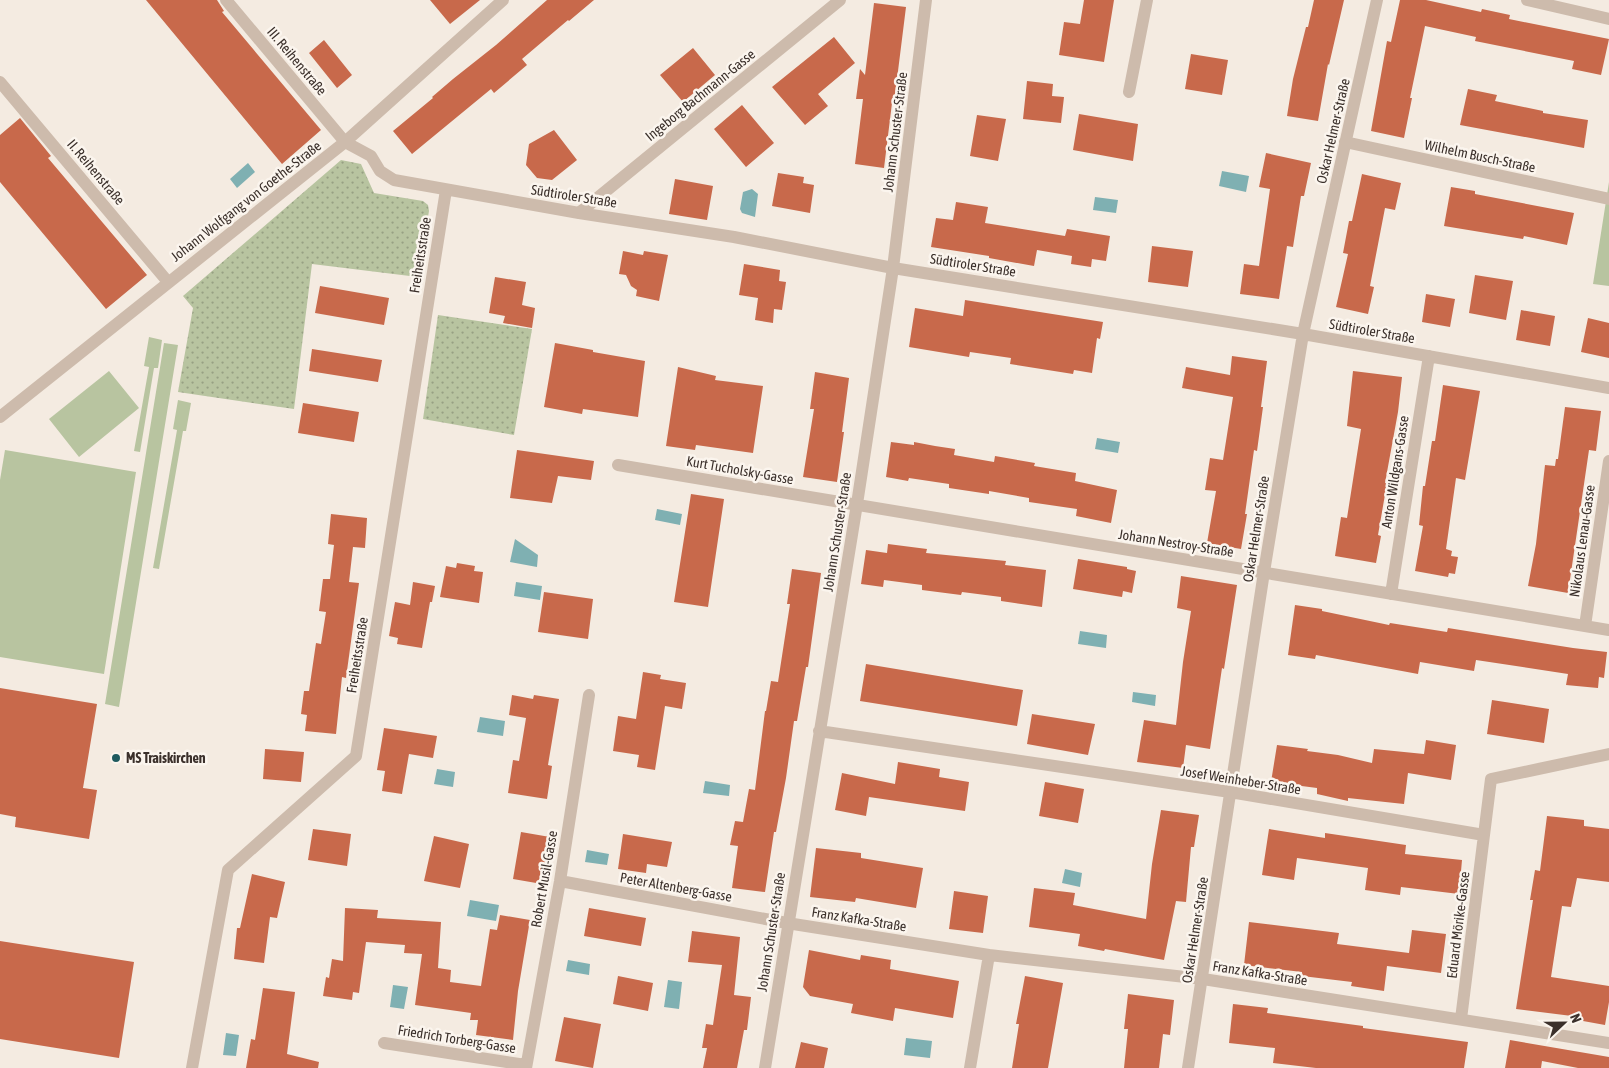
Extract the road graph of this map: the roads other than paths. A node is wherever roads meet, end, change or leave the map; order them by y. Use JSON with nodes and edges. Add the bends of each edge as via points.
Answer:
{"nodes":[{"id":1,"x":226,"y":0,"type":"edge"},
{"id":2,"x":503,"y":0,"type":"edge"},
{"id":3,"x":840,"y":0,"type":"edge"},
{"id":4,"x":926,"y":0,"type":"edge"},
{"id":5,"x":1147,"y":0,"type":"edge"},
{"id":6,"x":1377,"y":0,"type":"edge"},
{"id":7,"x":1527,"y":0,"type":"edge"},
{"id":8,"x":1609,"y":19,"type":"edge"},
{"id":9,"x":0,"y":82,"type":"edge"},
{"id":10,"x":1130,"y":92,"type":"dead end"},
{"id":11,"x":346,"y":142,"type":"junction"},
{"id":12,"x":1345,"y":142,"type":"junction"},
{"id":13,"x":446,"y":190,"type":"junction"},
{"id":14,"x":1609,"y":199,"type":"edge"},
{"id":15,"x":579,"y":213,"type":"junction"},
{"id":16,"x":893,"y":268,"type":"junction"},
{"id":17,"x":168,"y":282,"type":"junction"},
{"id":18,"x":1303,"y":334,"type":"junction"},
{"id":19,"x":1429,"y":356,"type":"junction"},
{"id":20,"x":1609,"y":388,"type":"edge"},
{"id":21,"x":0,"y":417,"type":"edge"},
{"id":22,"x":1609,"y":461,"type":"edge"},
{"id":23,"x":618,"y":465,"type":"dead end"},
{"id":24,"x":857,"y":504,"type":"junction"},
{"id":25,"x":1264,"y":572,"type":"junction"},
{"id":26,"x":1391,"y":594,"type":"junction"},
{"id":27,"x":1585,"y":626,"type":"junction"},
{"id":28,"x":1609,"y":630,"type":"edge"},
{"id":29,"x":588,"y":695,"type":"dead end"},
{"id":30,"x":819,"y":731,"type":"junction"},
{"id":31,"x":1609,"y":754,"type":"edge"},
{"id":32,"x":1230,"y":792,"type":"junction"},
{"id":33,"x":1484,"y":835,"type":"junction"},
{"id":34,"x":560,"y":881,"type":"junction"},
{"id":35,"x":787,"y":923,"type":"junction"},
{"id":36,"x":989,"y":955,"type":"junction"},
{"id":37,"x":1203,"y":979,"type":"junction"},
{"id":38,"x":1461,"y":1019,"type":"junction"},
{"id":39,"x":384,"y":1043,"type":"dead end"},
{"id":40,"x":1609,"y":1043,"type":"edge"},
{"id":41,"x":526,"y":1066,"type":"edge"},
{"id":42,"x":192,"y":1068,"type":"edge"},
{"id":43,"x":765,"y":1068,"type":"edge"},
{"id":44,"x":970,"y":1068,"type":"edge"},
{"id":45,"x":1188,"y":1068,"type":"edge"}],
"edges":[{"from":1,"to":11,"type":"street","name":"III. Reihenstraße"},
{"from":2,"to":11,"type":"street","name":"Johann Wolfgang von Goethe-Straße"},
{"from":3,"to":15,"type":"street","name":"Ingeborg Bachmann-Gasse"},
{"from":4,"to":16,"type":"street","name":"Johann Schuster-Straße"},
{"from":5,"to":10,"type":"street"},
{"from":6,"to":12,"type":"street","name":"Oskar Helmer-Straße"},
{"from":7,"to":8,"type":"street"},
{"from":9,"to":17,"type":"street","name":"II. Reihenstraße"},
{"from":11,"to":13,"type":"street","name":"Südtiroler Straße","via":[[371,156],[380,171],[394,180]]},
{"from":11,"to":17,"type":"street","name":"Johann Wolfgang von Goethe-Straße"},
{"from":12,"to":14,"type":"street","name":"Wilhelm Busch-Straße"},
{"from":12,"to":18,"type":"street","name":"Oskar Helmer-Straße"},
{"from":13,"to":15,"type":"street","name":"Südtiroler Straße"},
{"from":13,"to":42,"type":"street","name":"Freiheitsstraße","via":[[356,756],[228,870]]},
{"from":15,"to":16,"type":"street","name":"Südtiroler Straße","via":[[734,237]]},
{"from":16,"to":18,"type":"street","name":"Südtiroler Straße"},
{"from":16,"to":24,"type":"street","name":"Johann Schuster-Straße"},
{"from":17,"to":21,"type":"street","name":"Johann Wolfgang von Goethe-Straße"},
{"from":18,"to":19,"type":"street","name":"Südtiroler Straße"},
{"from":18,"to":25,"type":"street","name":"Oskar Helmer-Straße"},
{"from":19,"to":20,"type":"street","name":"Südtiroler Straße"},
{"from":19,"to":26,"type":"street","name":"Anton Wildgans-Gasse"},
{"from":22,"to":27,"type":"street","name":"Nikolaus Lenau-Gasse"},
{"from":23,"to":24,"type":"street","name":"Kurt Tucholsky-Gasse"},
{"from":24,"to":25,"type":"street","name":"Johann Nestroy-Straße"},
{"from":24,"to":30,"type":"street","name":"Johann Schuster-Straße"},
{"from":25,"to":26,"type":"street","name":"Johann Nestroy-Straße"},
{"from":25,"to":32,"type":"street","name":"Oskar Helmer-Straße"},
{"from":26,"to":27,"type":"street","name":"Johann Nestroy-Straße"},
{"from":27,"to":28,"type":"street","name":"Johann Nestroy-Straße"},
{"from":29,"to":34,"type":"street","name":"Robert Musil-Gasse"},
{"from":30,"to":32,"type":"street","name":"Josef Weinheber-Straße"},
{"from":30,"to":35,"type":"street","name":"Johann Schuster-Straße"},
{"from":31,"to":33,"type":"street","via":[[1492,779]]},
{"from":32,"to":33,"type":"street","name":"Josef Weinheber-Straße"},
{"from":32,"to":37,"type":"street","name":"Oskar Helmer-Straße"},
{"from":33,"to":38,"type":"street","name":"Eduard Mörike-Gasse"},
{"from":34,"to":35,"type":"street","name":"Peter Altenberg-Gasse"},
{"from":34,"to":41,"type":"street","name":"Robert Musil-Gasse"},
{"from":35,"to":36,"type":"street","name":"Franz Kafka-Straße"},
{"from":35,"to":43,"type":"street","name":"Johann Schuster-Straße"},
{"from":36,"to":37,"type":"street","name":"Franz Kafka-Straße"},
{"from":36,"to":44,"type":"street"},
{"from":37,"to":38,"type":"street","name":"Franz Kafka-Straße"},
{"from":37,"to":45,"type":"street","name":"Oskar Helmer-Straße"},
{"from":38,"to":40,"type":"street","name":"Franz Kafka-Straße"},
{"from":39,"to":41,"type":"street","name":"Friedrich Torberg-Gasse"}]}
